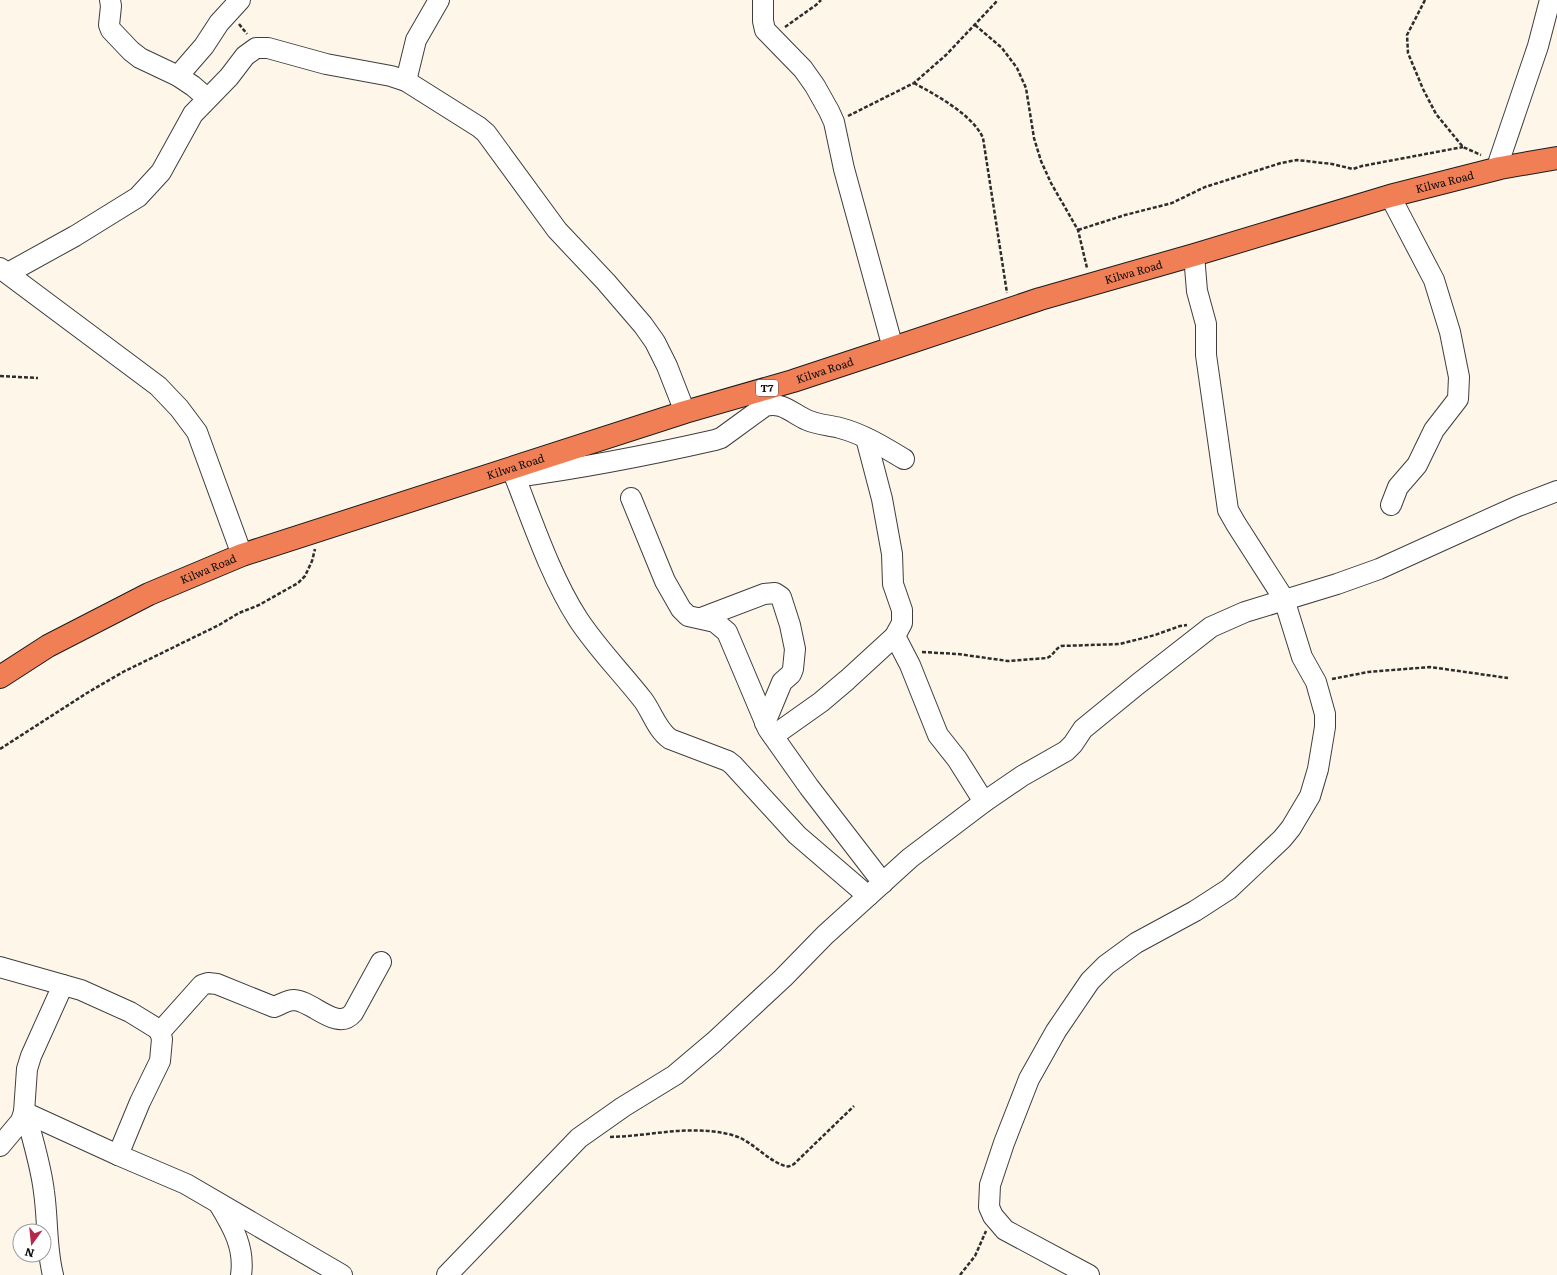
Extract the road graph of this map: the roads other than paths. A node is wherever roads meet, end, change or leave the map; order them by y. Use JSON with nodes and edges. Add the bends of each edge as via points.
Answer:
{"nodes":[{"id":1,"x":110,"y":0,"type":"edge"},
{"id":2,"x":439,"y":0,"type":"edge"},
{"id":3,"x":763,"y":0,"type":"edge"},
{"id":4,"x":1550,"y":0,"type":"edge"},
{"id":5,"x":235,"y":5,"type":"edge"},
{"id":6,"x":178,"y":76,"type":"junction"},
{"id":7,"x":406,"y":81,"type":"junction"},
{"id":8,"x":207,"y":98,"type":"junction"},
{"id":9,"x":1557,"y":158,"type":"edge"},
{"id":10,"x":1499,"y":164,"type":"junction"},
{"id":11,"x":1390,"y":196,"type":"junction"},
{"id":12,"x":1194,"y":255,"type":"junction"},
{"id":13,"x":4,"y":271,"type":"edge"},
{"id":14,"x":893,"y":348,"type":"junction"},
{"id":15,"x":685,"y":412,"type":"junction"},
{"id":16,"x":866,"y":438,"type":"junction"},
{"id":17,"x":904,"y":459,"type":"dead end"},
{"id":18,"x":514,"y":472,"type":"junction"},
{"id":19,"x":1557,"y":491,"type":"edge"},
{"id":20,"x":631,"y":498,"type":"dead end"},
{"id":21,"x":1391,"y":505,"type":"dead end"},
{"id":22,"x":242,"y":555,"type":"junction"},
{"id":23,"x":1284,"y":599,"type":"junction"},
{"id":24,"x":700,"y":618,"type":"junction"},
{"id":25,"x":899,"y":643,"type":"junction"},
{"id":26,"x":0,"y":677,"type":"edge"},
{"id":27,"x":769,"y":729,"type":"junction"},
{"id":28,"x":984,"y":802,"type":"junction"},
{"id":29,"x":883,"y":883,"type":"junction"},
{"id":30,"x":868,"y":896,"type":"junction"},
{"id":31,"x":381,"y":962,"type":"dead end"},
{"id":32,"x":0,"y":967,"type":"edge"},
{"id":33,"x":63,"y":985,"type":"junction"},
{"id":34,"x":160,"y":1032,"type":"junction"},
{"id":35,"x":25,"y":1112,"type":"junction"},
{"id":36,"x":0,"y":1146,"type":"edge"},
{"id":37,"x":118,"y":1155,"type":"junction"},
{"id":38,"x":217,"y":1202,"type":"junction"},
{"id":39,"x":53,"y":1275,"type":"edge"},
{"id":40,"x":241,"y":1275,"type":"edge"},
{"id":41,"x":342,"y":1275,"type":"edge"},
{"id":42,"x":448,"y":1275,"type":"edge"},
{"id":43,"x":1089,"y":1275,"type":"edge"}],
"edges":[{"from":1,"to":6,"type":"street","via":[[111,30],[140,58]]},
{"from":2,"to":7,"type":"street","via":[[416,40]]},
{"from":3,"to":14,"type":"street","via":[[765,30],[803,69],[834,122],[844,169]]},
{"from":4,"to":10,"type":"street","via":[[1538,46]]},
{"from":5,"to":6,"type":"street"},
{"from":6,"to":8,"type":"street"},
{"from":7,"to":8,"type":"street","via":[[326,64],[268,48],[251,52]]},
{"from":7,"to":15,"type":"street","via":[[486,133],[557,230],[643,325],[667,366]]},
{"from":8,"to":13,"type":"street","via":[[193,114],[161,172],[138,196],[75,236]]},
{"from":9,"to":10,"type":"highway","name":"Kilwa Road","number":"T7"},
{"from":10,"to":11,"type":"highway","name":"Kilwa Road","number":"T7"},
{"from":11,"to":12,"type":"highway","name":"Kilwa Road","number":"T7"},
{"from":11,"to":21,"type":"street","via":[[1434,280],[1450,332],[1459,377],[1458,399],[1434,430],[1417,465],[1398,487]]},
{"from":12,"to":14,"type":"highway","name":"Kilwa Road","number":"T7","via":[[1090,284]]},
{"from":12,"to":23,"type":"street","via":[[1197,291],[1206,324],[1206,355],[1228,510]]},
{"from":13,"to":22,"type":"street","via":[[158,386],[179,408],[197,432]]},
{"from":14,"to":15,"type":"highway","name":"Kilwa Road","number":"T7","via":[[793,381]]},
{"from":15,"to":18,"type":"highway","name":"Kilwa Road","number":"T7"},
{"from":16,"to":17,"type":"street"},
{"from":16,"to":18,"type":"street","via":[[840,428],[819,425],[783,406],[770,405],[715,440],[574,469]]},
{"from":16,"to":25,"type":"street","via":[[882,499],[892,554],[893,584],[902,610]]},
{"from":18,"to":22,"type":"highway","name":"Kilwa Road","number":"T7"},
{"from":18,"to":30,"type":"street","via":[[546,555],[566,598],[578,619],[644,701],[663,734],[734,765],[797,835]]},
{"from":19,"to":23,"type":"street","via":[[1379,569]]},
{"from":20,"to":24,"type":"street","via":[[665,581],[685,614]]},
{"from":22,"to":26,"type":"highway","name":"Kilwa Road","number":"T7","via":[[149,594],[48,646]]},
{"from":23,"to":28,"type":"street","via":[[1211,627],[1083,729],[1066,751],[1022,776]]},
{"from":23,"to":43,"type":"street","via":[[1302,657],[1316,682],[1326,714],[1318,769],[1310,796],[1282,839],[1229,889],[1136,943],[1106,965],[1090,981],[1056,1031],[1029,1079],[990,1185],[989,1207],[1005,1230]]},
{"from":24,"to":27,"type":"street","via":[[715,622],[727,632]]},
{"from":24,"to":27,"type":"street","via":[[764,594],[775,593],[781,597],[795,649],[793,669],[782,682]]},
{"from":25,"to":27,"type":"street","via":[[826,698]]},
{"from":25,"to":28,"type":"street","via":[[938,735],[957,759]]},
{"from":27,"to":29,"type":"street","via":[[809,787]]},
{"from":28,"to":29,"type":"street","via":[[910,858]]},
{"from":29,"to":30,"type":"street"},
{"from":30,"to":42,"type":"street","via":[[714,1042],[675,1074],[579,1138]]},
{"from":31,"to":34,"type":"street","via":[[353,1012],[346,1018],[335,1019],[294,1000],[272,1007],[217,984],[208,983],[202,985]]},
{"from":32,"to":33,"type":"street"},
{"from":33,"to":34,"type":"street","via":[[81,990],[130,1012]]},
{"from":33,"to":35,"type":"street","via":[[27,1069]]},
{"from":34,"to":37,"type":"street","via":[[160,1061]]},
{"from":35,"to":36,"type":"street","via":[[21,1121]]},
{"from":35,"to":37,"type":"street"},
{"from":35,"to":39,"type":"street","via":[[44,1189],[48,1248]]},
{"from":37,"to":38,"type":"street","via":[[186,1184]]},
{"from":38,"to":40,"type":"street","via":[[233,1228],[241,1253]]},
{"from":38,"to":41,"type":"street"}]}
